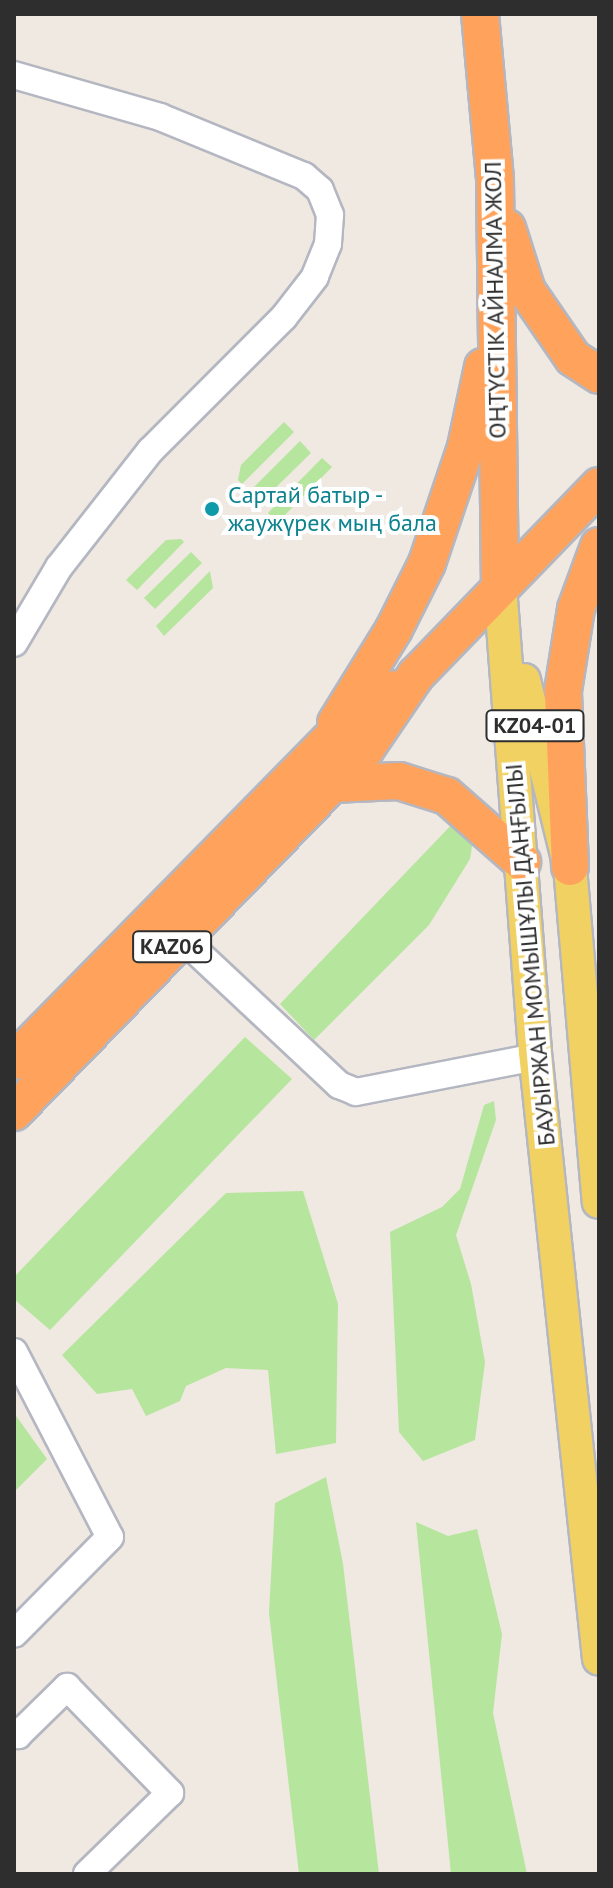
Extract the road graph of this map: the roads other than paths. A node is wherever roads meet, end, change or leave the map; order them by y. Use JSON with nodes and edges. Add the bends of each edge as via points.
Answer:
{"nodes":[{"id":1,"x":480,"y":14,"type":"edge"},
{"id":2,"x":14,"y":75,"type":"edge"},
{"id":3,"x":495,"y":180,"type":"junction"},
{"id":4,"x":497,"y":306,"type":"junction"},
{"id":5,"x":599,"y":375,"type":"edge"},
{"id":6,"x":599,"y":486,"type":"edge"},
{"id":7,"x":599,"y":546,"type":"edge"},
{"id":8,"x":500,"y":586,"type":"junction"},
{"id":9,"x":14,"y":643,"type":"edge"},
{"id":10,"x":322,"y":771,"type":"junction"},
{"id":11,"x":522,"y":862,"type":"junction"},
{"id":12,"x":570,"y":867,"type":"junction"},
{"id":13,"x":182,"y":938,"type":"junction"},
{"id":14,"x":536,"y":1057,"type":"junction"},
{"id":15,"x":14,"y":1061,"type":"edge"},
{"id":16,"x":14,"y":1112,"type":"edge"},
{"id":17,"x":599,"y":1202,"type":"edge"},
{"id":18,"x":14,"y":1352,"type":"edge"},
{"id":19,"x":14,"y":1634,"type":"edge"},
{"id":20,"x":599,"y":1659,"type":"edge"},
{"id":21,"x":14,"y":1731,"type":"edge"},
{"id":22,"x":87,"y":1874,"type":"edge"}],
"edges":[{"from":1,"to":3,"type":"highway","name":"ОҢТҮСТІК АЙНАЛМА ЖОЛ"},
{"from":2,"to":9,"type":"street","via":[[160,117],[304,176],[320,190],[330,215],[328,244],[315,277],[284,317],[150,451],[59,567]]},
{"from":3,"to":4,"type":"highway","name":"ОҢТҮСТІК АЙНАЛМА ЖОЛ"},
{"from":3,"to":5,"type":"highway","via":[[527,291],[573,358]]},
{"from":4,"to":8,"type":"highway","name":"ОҢТҮСТІК АЙНАЛМА ЖОЛ"},
{"from":4,"to":10,"type":"highway","via":[[466,447],[427,563]]},
{"from":6,"to":8,"type":"highway","number":"KАZ06"},
{"from":7,"to":12,"type":"highway","number":"KZ04-01","via":[[576,609],[563,691]]},
{"from":8,"to":10,"type":"highway","number":"KАZ06","via":[[416,675],[342,727]]},
{"from":8,"to":11,"type":"main road","name":"БАУЫРЖАН МОМЫШҰЛЫ ДАҢҒЫЛЫ","number":"KZ04-01"},
{"from":8,"to":12,"type":"main road","name":"БАУЫРЖАН МОМЫШҰЛЫ ДАҢҒЫЛЫ","number":"KZ04-01"},
{"from":10,"to":11,"type":"highway","via":[[436,791],[467,809]]},
{"from":10,"to":13,"type":"highway","number":"KАZ06"},
{"from":10,"to":15,"type":"highway","number":"KАZ06"},
{"from":11,"to":14,"type":"main road","name":"БАУЫРЖАН МОМЫШҰЛЫ ДАҢҒЫЛЫ","number":"KZ04-01"},
{"from":12,"to":17,"type":"main road","name":"БАУЫРЖАН МОМЫШҰЛЫ ДАҢҒЫЛЫ","number":"KZ04-01"},
{"from":13,"to":14,"type":"street","via":[[339,1085],[356,1092]]},
{"from":13,"to":16,"type":"highway","number":"KАZ06"},
{"from":14,"to":20,"type":"main road","name":"БАУЫРЖАН МОМЫШҰЛЫ ДАҢҒЫЛЫ","number":"KZ04-01"},
{"from":18,"to":19,"type":"street","via":[[110,1537]]},
{"from":21,"to":22,"type":"street","via":[[18,1735],[67,1687],[170,1793]]}]}
